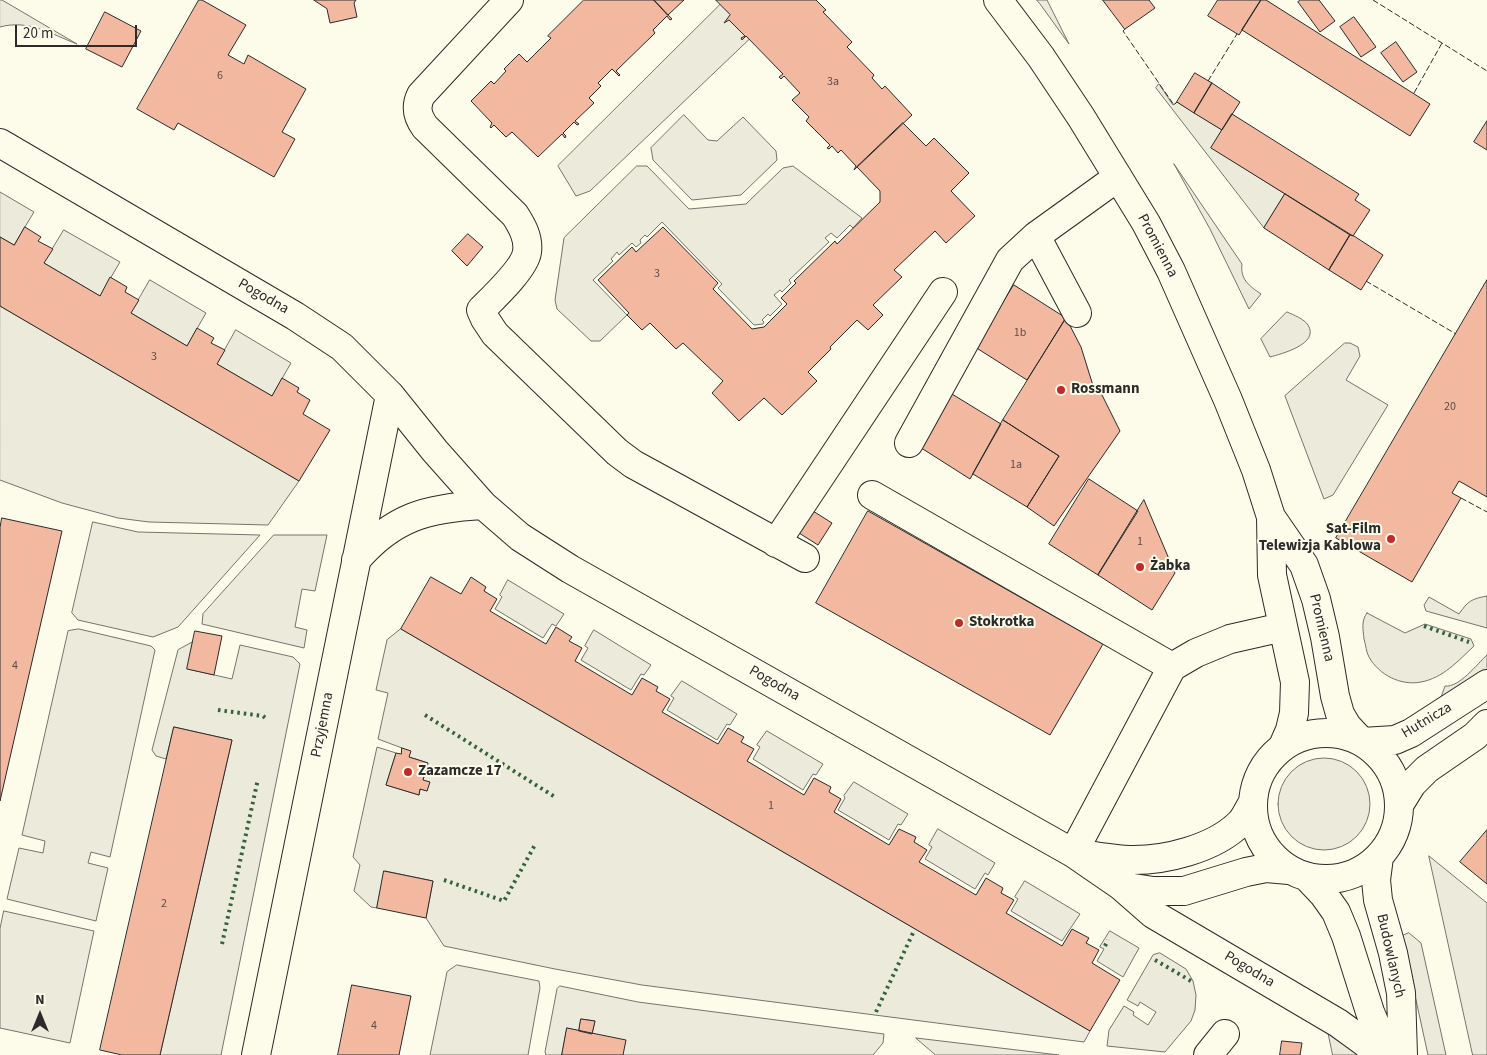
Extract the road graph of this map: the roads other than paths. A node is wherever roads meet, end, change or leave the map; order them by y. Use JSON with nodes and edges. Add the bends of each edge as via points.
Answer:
{"nodes":[{"id":1,"x":509,"y":0,"type":"edge"},
{"id":2,"x":998,"y":0,"type":"edge"},
{"id":3,"x":0,"y":143,"type":"edge"},
{"id":4,"x":1118,"y":177,"type":"junction"},
{"id":5,"x":1036,"y":236,"type":"junction"},
{"id":6,"x":943,"y":292,"type":"dead end"},
{"id":7,"x":1077,"y":313,"type":"dead end"},
{"id":8,"x":390,"y":395,"type":"junction"},
{"id":9,"x":909,"y":443,"type":"dead end"},
{"id":10,"x":872,"y":495,"type":"dead end"},
{"id":11,"x":482,"y":505,"type":"junction"},
{"id":12,"x":1271,"y":517,"type":"junction"},
{"id":13,"x":776,"y":543,"type":"junction"},
{"id":14,"x":805,"y":558,"type":"dead end"},
{"id":15,"x":356,"y":560,"type":"junction"},
{"id":16,"x":1283,"y":627,"type":"junction"},
{"id":17,"x":1172,"y":667,"type":"junction"},
{"id":18,"x":1487,"y":684,"type":"edge"},
{"id":19,"x":1483,"y":736,"type":"edge"},
{"id":20,"x":1362,"y":742,"type":"junction"},
{"id":21,"x":1283,"y":746,"type":"junction"},
{"id":22,"x":1252,"y":804,"type":"junction"},
{"id":23,"x":1399,"y":805,"type":"junction"},
{"id":24,"x":1073,"y":853,"type":"junction"},
{"id":25,"x":1378,"y":857,"type":"junction"},
{"id":26,"x":1298,"y":874,"type":"junction"},
{"id":27,"x":1121,"y":886,"type":"junction"},
{"id":28,"x":1225,"y":1034,"type":"dead end"},
{"id":29,"x":256,"y":1055,"type":"edge"},
{"id":30,"x":1208,"y":1055,"type":"edge"},
{"id":31,"x":1375,"y":1055,"type":"edge"},
{"id":32,"x":1388,"y":1055,"type":"edge"},
{"id":33,"x":1403,"y":1055,"type":"edge"}],
"edges":[{"from":1,"to":13,"type":"street","via":[[421,95],[416,110],[425,127],[515,215],[524,230],[527,254],[509,280],[481,310],[485,319],[495,334],[633,464]]},
{"from":2,"to":4,"type":"street","name":"Promienna","via":[[1061,86]]},
{"from":3,"to":8,"type":"street","name":"Pogodna","via":[[295,316],[342,347]]},
{"from":4,"to":5,"type":"street"},
{"from":4,"to":12,"type":"street","name":"Promienna","via":[[1182,294],[1256,470]]},
{"from":5,"to":7,"type":"street"},
{"from":5,"to":9,"type":"street","via":[[1010,260]]},
{"from":6,"to":13,"type":"street"},
{"from":8,"to":11,"type":"street","name":"Pogodna"},
{"from":8,"to":15,"type":"street","name":"Przyjemna"},
{"from":10,"to":17,"type":"street"},
{"from":11,"to":15,"type":"street","via":[[427,512],[407,520],[384,532]]},
{"from":11,"to":24,"type":"street","name":"Pogodna","via":[[520,537],[570,569]]},
{"from":12,"to":16,"type":"street","name":"Promienna","via":[[1272,575]]},
{"from":12,"to":20,"type":"street","name":"Promienna","via":[[1304,565],[1325,637],[1340,714]]},
{"from":13,"to":14,"type":"street"},
{"from":15,"to":29,"type":"street","name":"Przyjemna"},
{"from":16,"to":17,"type":"street","via":[[1230,639]]},
{"from":16,"to":21,"type":"street","name":"Promienna","via":[[1294,682],[1294,713]]},
{"from":17,"to":24,"type":"street"},
{"from":18,"to":20,"type":"street","name":"Hutnicza","via":[[1395,740]]},
{"from":19,"to":23,"type":"street","via":[[1422,774]]},
{"from":20,"to":21,"type":"street","via":[[1343,735],[1322,733],[1302,737]]},
{"from":20,"to":23,"type":"street","via":[[1389,769]]},
{"from":21,"to":22,"type":"street","via":[[1267,762],[1256,782]]},
{"from":22,"to":24,"type":"street","name":"Pogodna","via":[[1241,822],[1225,835],[1167,858],[1129,860]]},
{"from":22,"to":26,"type":"street","via":[[1258,836],[1275,860]]},
{"from":23,"to":25,"type":"street","via":[[1397,824],[1390,842]]},
{"from":24,"to":27,"type":"street","name":"Pogodna"},
{"from":25,"to":26,"type":"street","via":[[1361,871],[1340,878],[1325,880]]},
{"from":25,"to":33,"type":"street","name":"Budowlanych","via":[[1378,900],[1401,993]]},
{"from":26,"to":27,"type":"street","name":"Pogodna","via":[[1266,868],[1184,891]]},
{"from":26,"to":32,"type":"street","via":[[1324,895],[1336,912]]},
{"from":27,"to":31,"type":"street","name":"Pogodna","via":[[1153,914],[1338,1023]]},
{"from":28,"to":30,"type":"street"}]}
